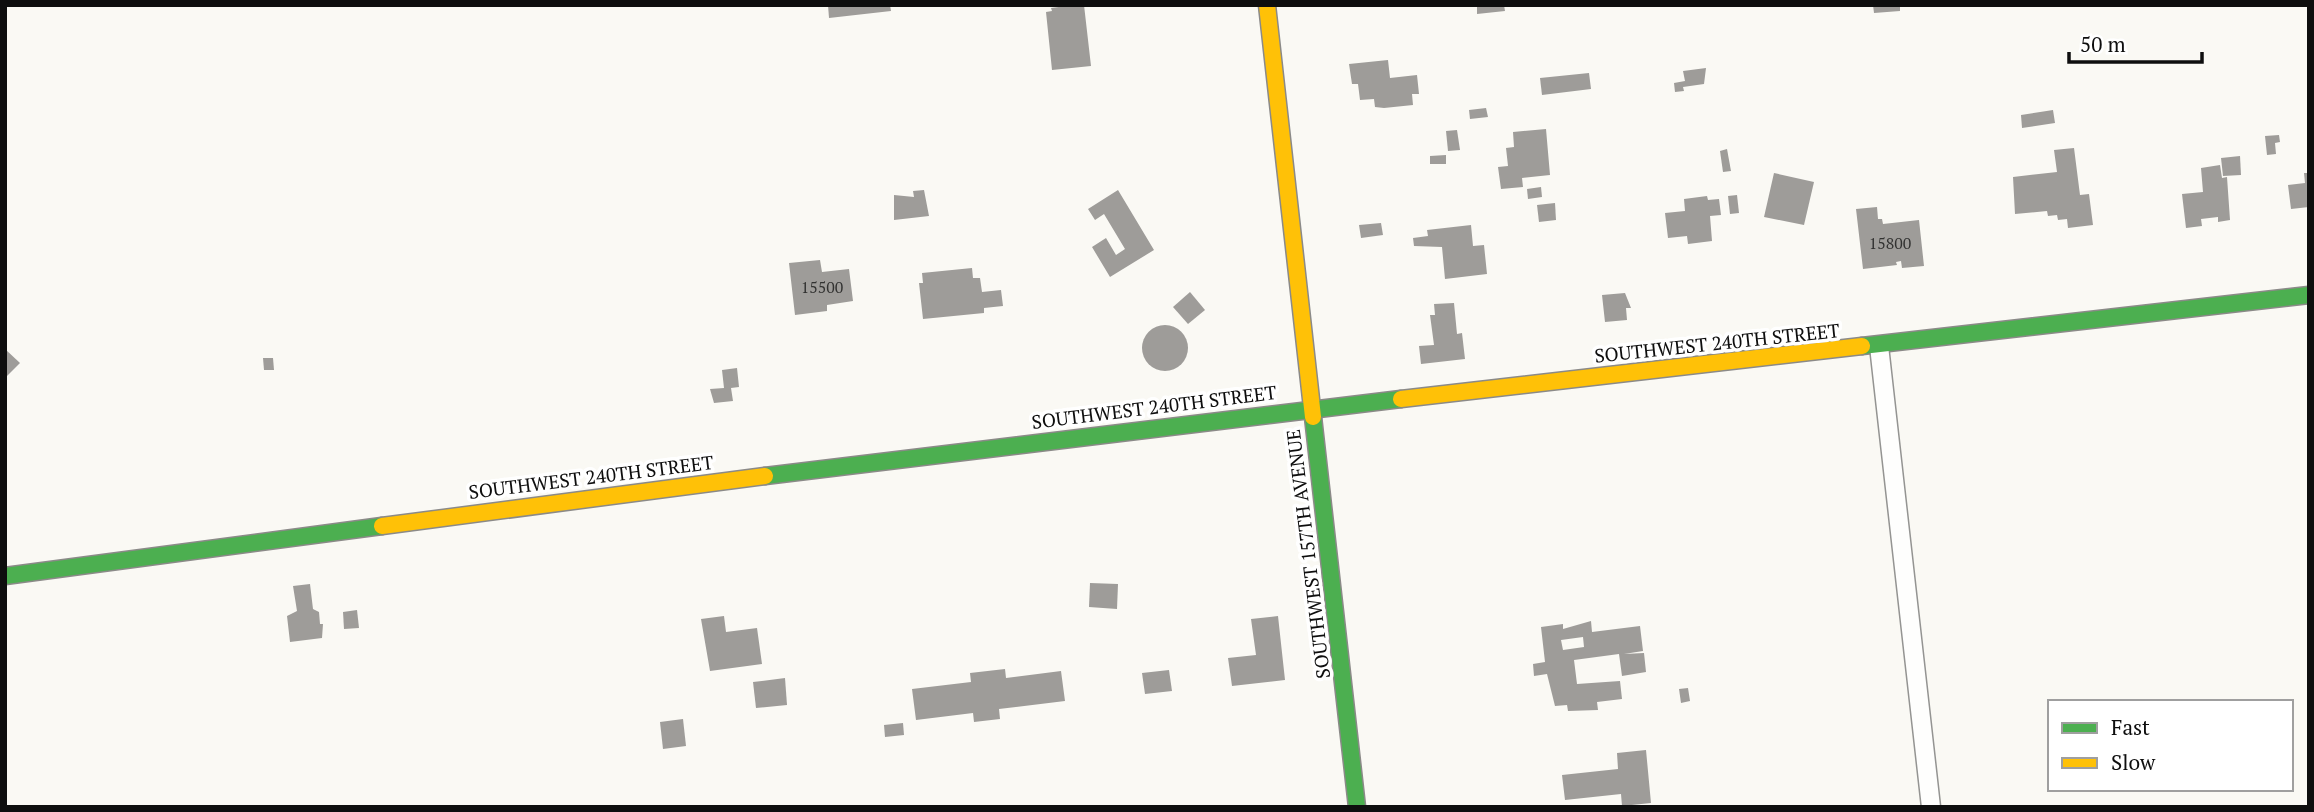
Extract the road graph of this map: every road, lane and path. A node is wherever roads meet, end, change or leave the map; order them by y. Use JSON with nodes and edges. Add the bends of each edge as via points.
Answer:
{"nodes":[{"id":1,"x":1267,"y":5,"type":"edge"},
{"id":2,"x":2309,"y":295,"type":"edge"},
{"id":3,"x":1879,"y":346,"type":"junction"},
{"id":4,"x":1313,"y":409,"type":"junction"},
{"id":5,"x":5,"y":576,"type":"edge"},
{"id":6,"x":1357,"y":807,"type":"edge"},
{"id":7,"x":1931,"y":807,"type":"edge"}],
"edges":[{"from":1,"to":4,"type":"street","name":"SOUTHWEST 157TH AVENUE"},
{"from":2,"to":3,"type":"street","name":"SOUTHWEST 240TH STREET"},
{"from":3,"to":4,"type":"street","name":"SOUTHWEST 240TH STREET"},
{"from":3,"to":7,"type":"street"},
{"from":4,"to":5,"type":"street","name":"SOUTHWEST 240TH STREET"},
{"from":4,"to":6,"type":"street","name":"SOUTHWEST 157TH AVENUE"}]}
